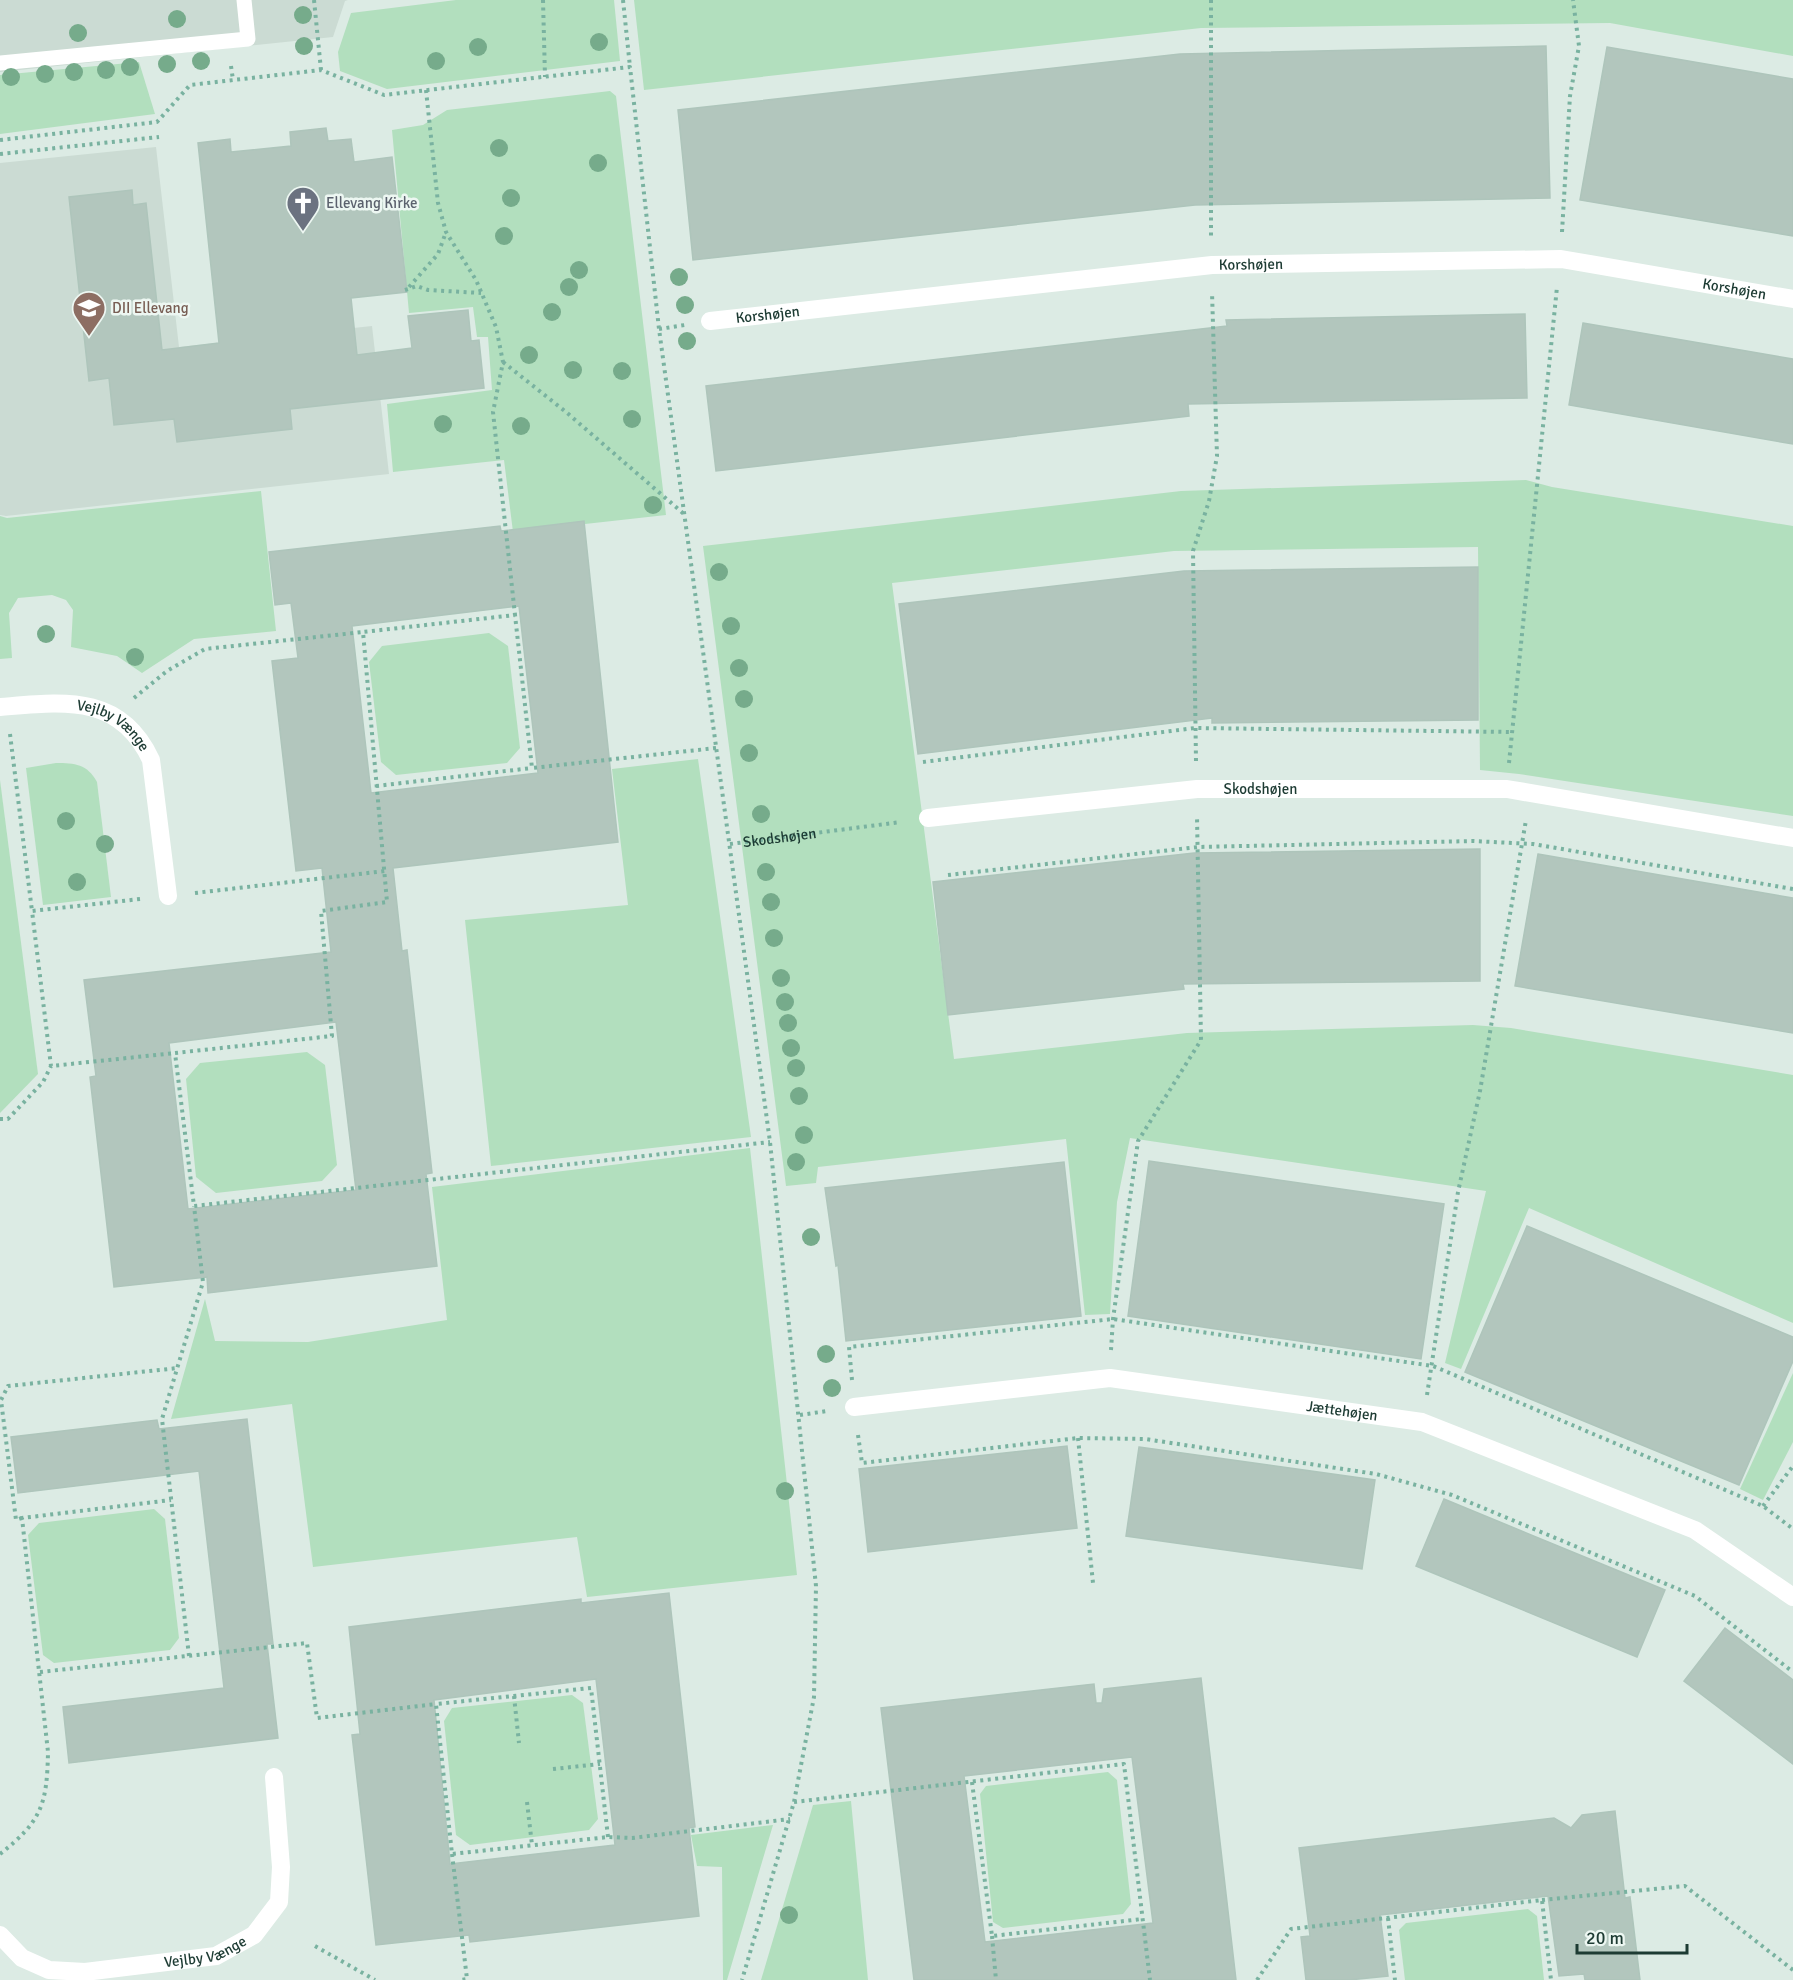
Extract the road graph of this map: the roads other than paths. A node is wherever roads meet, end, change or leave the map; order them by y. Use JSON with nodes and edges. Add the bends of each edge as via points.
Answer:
{"nodes":[{"id":1,"x":244,"y":0,"type":"edge"},
{"id":2,"x":0,"y":63,"type":"edge"},
{"id":3,"x":1793,"y":299,"type":"edge"},
{"id":4,"x":710,"y":321,"type":"dead end"},
{"id":5,"x":3,"y":707,"type":"edge"},
{"id":6,"x":928,"y":818,"type":"road end"},
{"id":7,"x":1793,"y":838,"type":"edge"},
{"id":8,"x":168,"y":896,"type":"road end"},
{"id":9,"x":854,"y":1407,"type":"road end"},
{"id":10,"x":1793,"y":1597,"type":"edge"},
{"id":11,"x":274,"y":1777,"type":"dead end"},
{"id":12,"x":0,"y":1935,"type":"edge"}],
"edges":[{"from":1,"to":2,"type":"lane","via":[[248,39]]},
{"from":3,"to":4,"type":"street","name":"Korshøjen","via":[[1561,259],[1212,265]]},
{"from":5,"to":8,"type":"street","name":"Vejlby Vænge","via":[[75,704],[115,716],[143,743],[151,760]]},
{"from":6,"to":7,"type":"street","name":"Skodshøjen","via":[[1197,789],[1507,789]]},
{"from":9,"to":10,"type":"street","name":"Jættehøjen","via":[[1110,1378],[1422,1422],[1695,1530]]},
{"from":11,"to":12,"type":"street","name":"Vejlby Vænge","via":[[281,1867],[279,1902],[254,1935],[216,1956],[86,1972],[49,1970],[22,1958]]}]}
